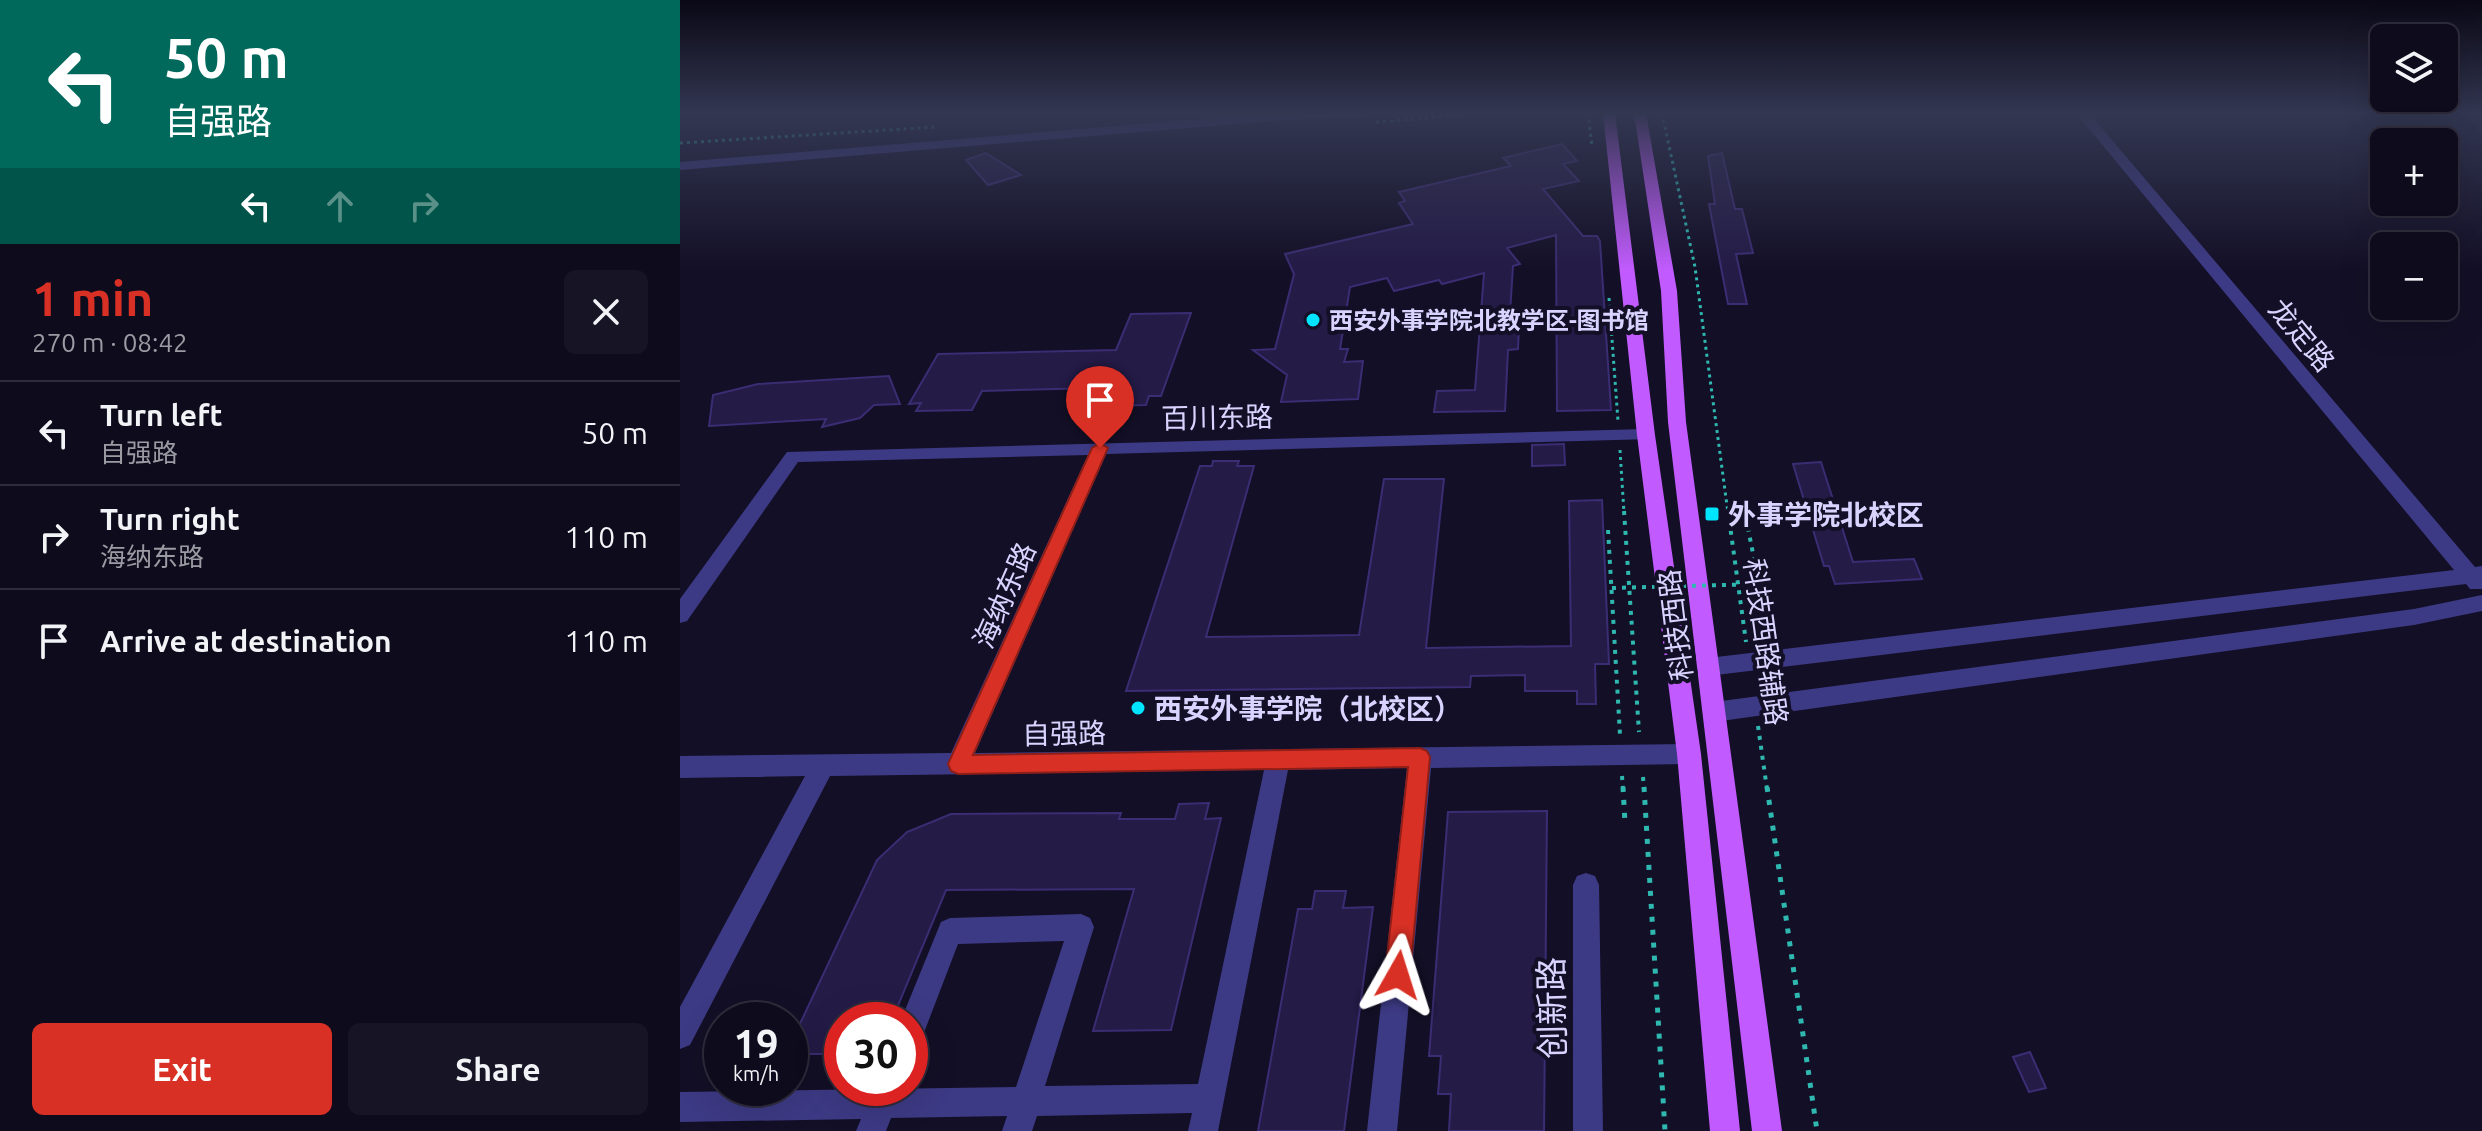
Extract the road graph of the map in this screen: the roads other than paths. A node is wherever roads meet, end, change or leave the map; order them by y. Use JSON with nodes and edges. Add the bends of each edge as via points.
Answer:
{"nodes":[{"id":1,"x":1615,"y":166,"type":"edge"},
{"id":2,"x":1649,"y":166,"type":"edge"},
{"id":3,"x":2127,"y":166,"type":"edge"},
{"id":4,"x":1646,"y":435,"type":"junction"},
{"id":5,"x":1100,"y":448,"type":"junction"},
{"id":6,"x":2478,"y":580,"type":"edge"},
{"id":7,"x":2482,"y":603,"type":"edge"},
{"id":8,"x":680,"y":615,"type":"edge"},
{"id":9,"x":1708,"y":667,"type":"junction"},
{"id":10,"x":1714,"y":712,"type":"junction"},
{"id":11,"x":1689,"y":754,"type":"junction"},
{"id":12,"x":1420,"y":757,"type":"junction"},
{"id":13,"x":1278,"y":760,"type":"junction"},
{"id":14,"x":958,"y":764,"type":"junction"},
{"id":15,"x":823,"y":766,"type":"junction"},
{"id":16,"x":680,"y":767,"type":"edge"},
{"id":17,"x":1586,"y":885,"type":"dead end"},
{"id":18,"x":922,"y":1002,"type":"edge"},
{"id":19,"x":680,"y":1035,"type":"edge"},
{"id":20,"x":1210,"y":1098,"type":"junction"},
{"id":21,"x":1027,"y":1101,"type":"junction"},
{"id":22,"x":680,"y":1107,"type":"edge"},
{"id":23,"x":880,"y":1108,"type":"edge"},
{"id":24,"x":1017,"y":1131,"type":"edge"},
{"id":25,"x":1203,"y":1131,"type":"edge"},
{"id":26,"x":1382,"y":1131,"type":"edge"},
{"id":27,"x":1588,"y":1131,"type":"edge"},
{"id":28,"x":1725,"y":1131,"type":"edge"},
{"id":29,"x":1767,"y":1131,"type":"edge"}],
"edges":[{"from":1,"to":4,"type":"main road","name":"科技西路"},
{"from":2,"to":9,"type":"main road","name":"科技西路","via":[[1669,291],[1677,422]]},
{"from":3,"to":6,"type":"street","name":"龙定路"},
{"from":4,"to":5,"type":"street","name":"百川东路"},
{"from":4,"to":11,"type":"main road","name":"科技西路"},
{"from":5,"to":8,"type":"street","name":"百川东路","via":[[793,456]]},
{"from":5,"to":14,"type":"street","name":"海纳东路"},
{"from":6,"to":9,"type":"street"},
{"from":7,"to":10,"type":"street","via":[[2414,617]]},
{"from":9,"to":10,"type":"main road","name":"科技西路"},
{"from":10,"to":29,"type":"main road","name":"科技西路"},
{"from":11,"to":12,"type":"street","name":"自强路"},
{"from":11,"to":28,"type":"main road","name":"科技西路"},
{"from":12,"to":13,"type":"street","name":"自强路"},
{"from":12,"to":26,"type":"street"},
{"from":13,"to":14,"type":"street","name":"自强路"},
{"from":13,"to":20,"type":"street"},
{"from":14,"to":15,"type":"street","name":"自强路"},
{"from":15,"to":16,"type":"street","name":"自强路"},
{"from":15,"to":19,"type":"street"},
{"from":17,"to":27,"type":"street","name":"创新路"},
{"from":18,"to":21,"type":"street","via":[[950,931],[1081,927]]},
{"from":20,"to":21,"type":"street"},
{"from":20,"to":25,"type":"street"},
{"from":21,"to":23,"type":"street"},
{"from":21,"to":24,"type":"street"},
{"from":22,"to":23,"type":"street"}]}
